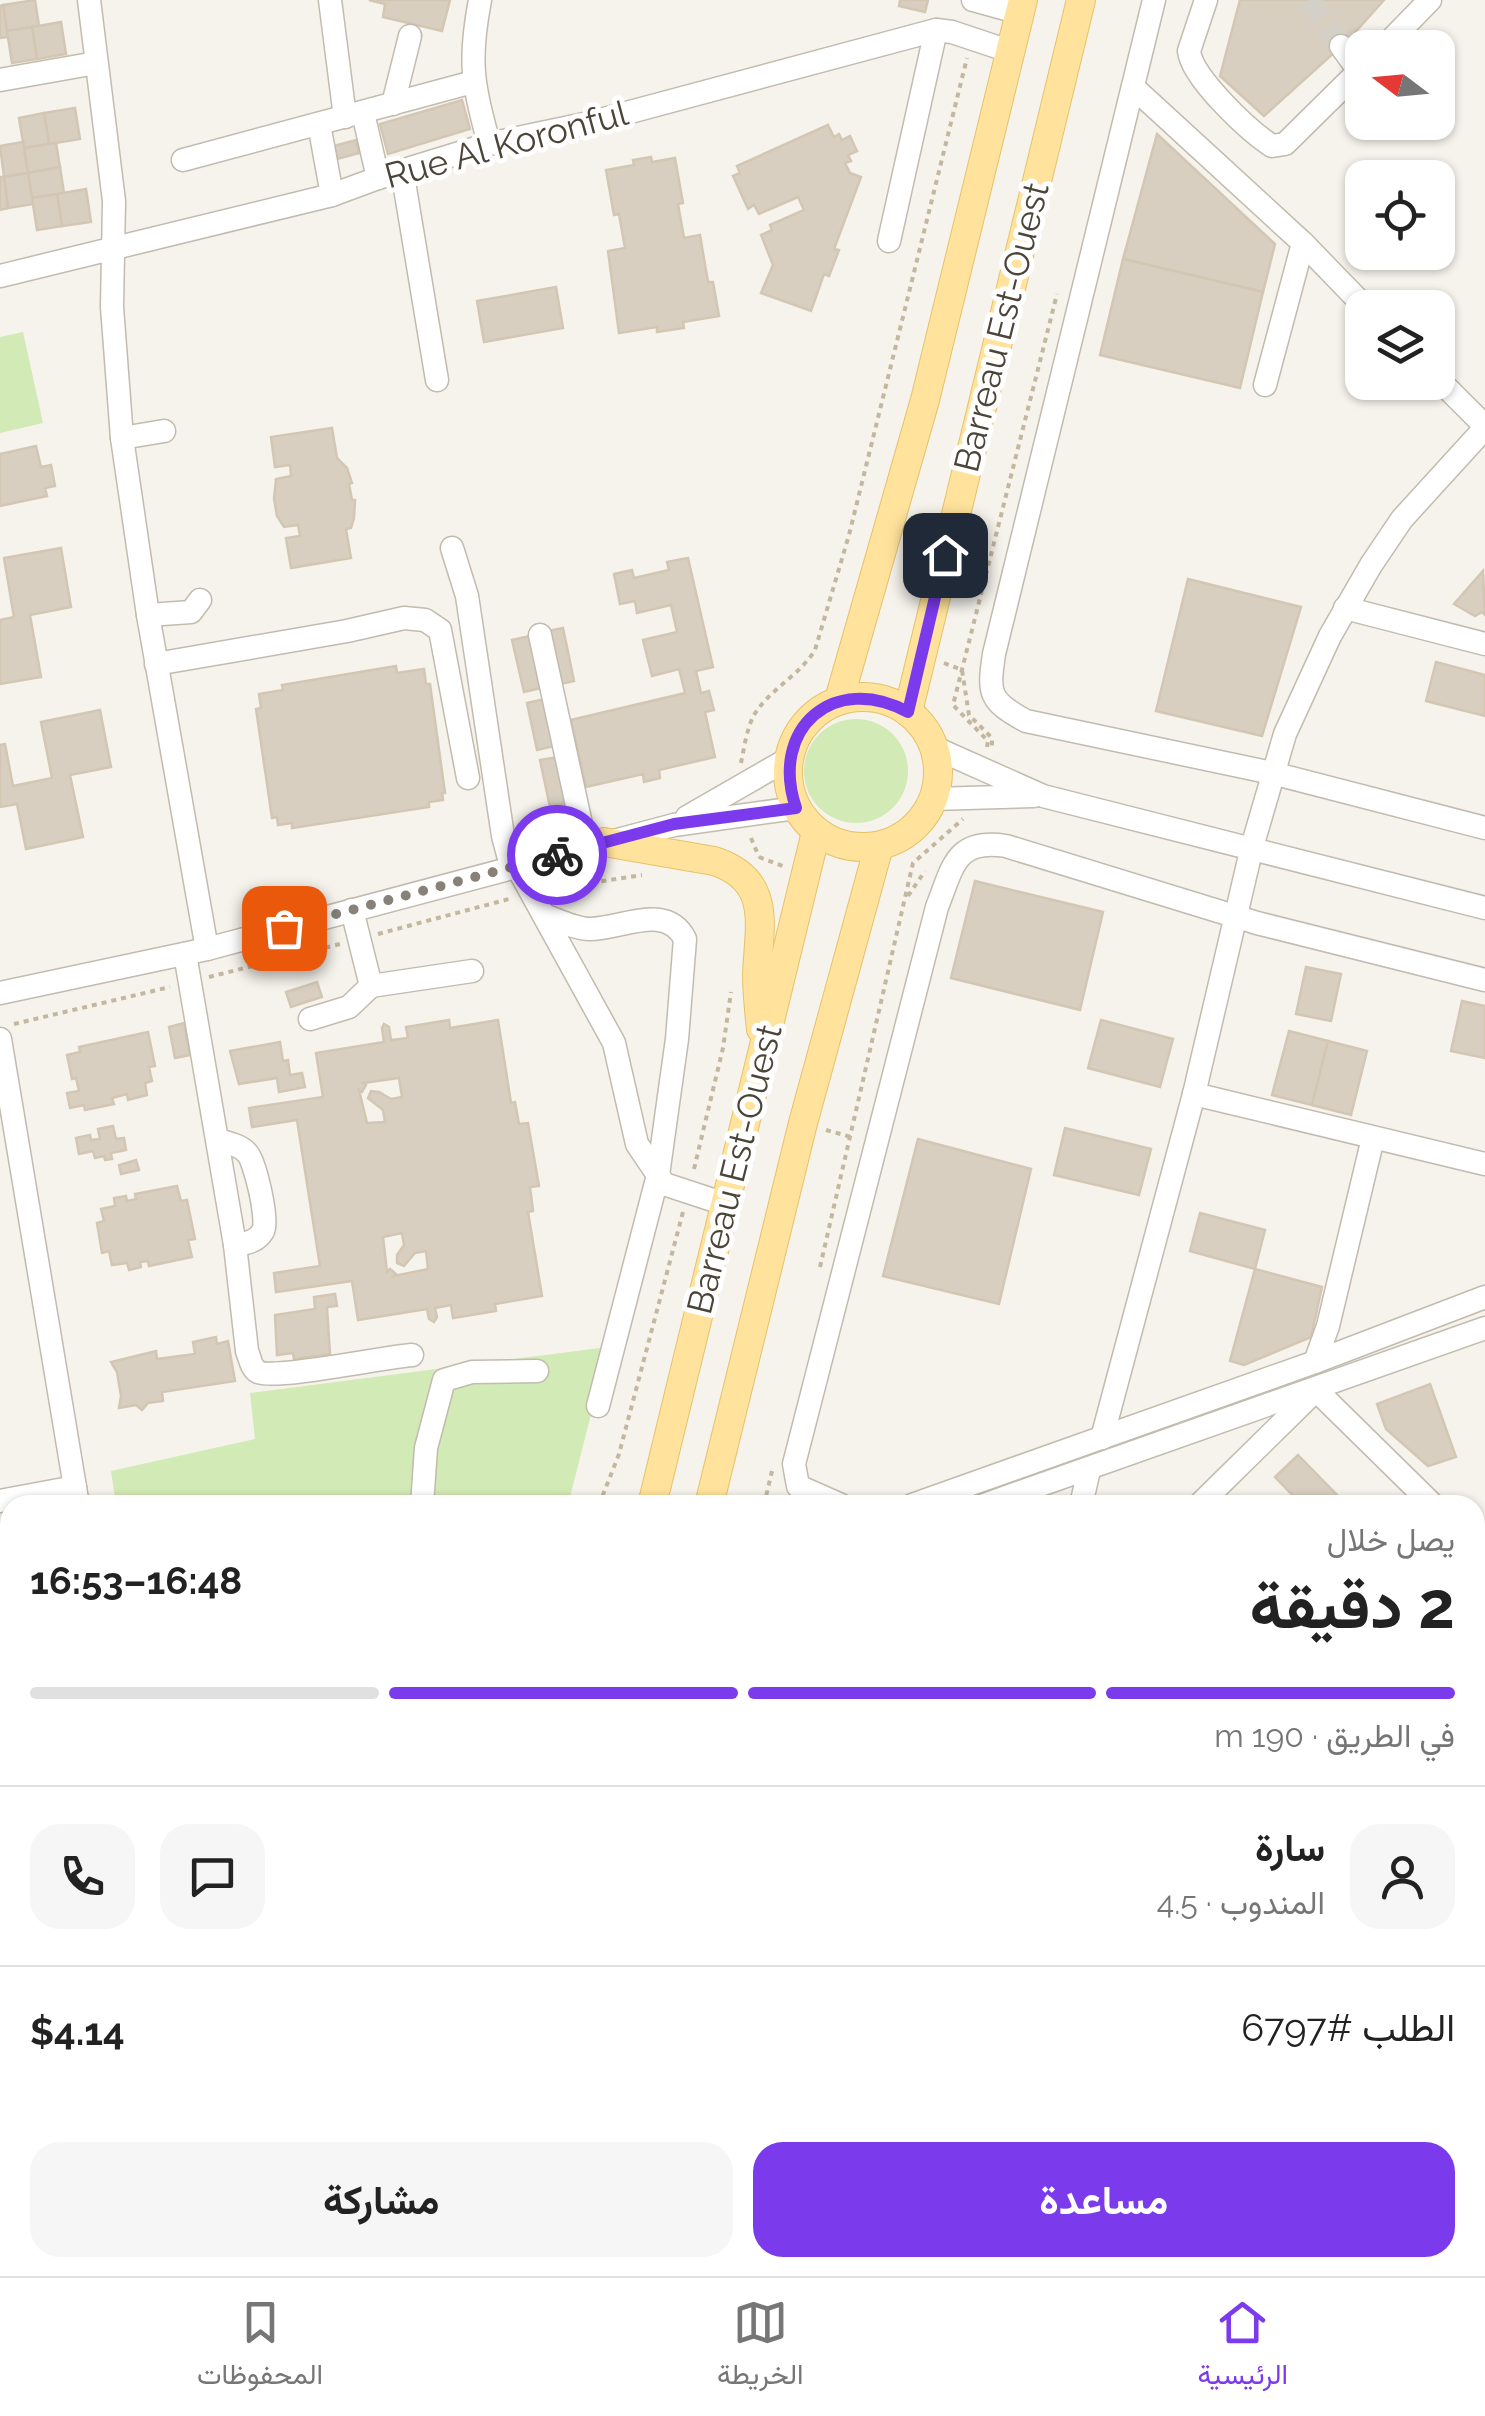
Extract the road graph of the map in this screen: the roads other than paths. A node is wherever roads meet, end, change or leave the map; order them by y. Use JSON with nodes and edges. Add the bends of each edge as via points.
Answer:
{"nodes":[{"id":1,"x":90,"y":0,"type":"edge"},
{"id":2,"x":330,"y":0,"type":"edge"},
{"id":3,"x":480,"y":0,"type":"edge"},
{"id":4,"x":973,"y":0,"type":"edge"},
{"id":5,"x":1081,"y":0,"type":"edge"},
{"id":6,"x":1154,"y":0,"type":"edge"},
{"id":7,"x":1206,"y":0,"type":"edge"},
{"id":8,"x":1430,"y":0,"type":"edge"},
{"id":9,"x":1022,"y":6,"type":"edge"},
{"id":10,"x":936,"y":30,"type":"junction"},
{"id":11,"x":1400,"y":30,"type":"edge"},
{"id":12,"x":410,"y":36,"type":"dead end"},
{"id":13,"x":1341,"y":46,"type":"tunnel mouth"},
{"id":14,"x":1345,"y":51,"type":"edge"},
{"id":15,"x":1012,"y":52,"type":"junction"},
{"id":16,"x":96,"y":63,"type":"junction"},
{"id":17,"x":0,"y":80,"type":"edge"},
{"id":18,"x":473,"y":82,"type":"junction"},
{"id":19,"x":1133,"y":86,"type":"junction"},
{"id":20,"x":1345,"y":86,"type":"edge"},
{"id":21,"x":393,"y":104,"type":"junction"},
{"id":22,"x":354,"y":115,"type":"junction"},
{"id":23,"x":319,"y":124,"type":"junction"},
{"id":24,"x":489,"y":144,"type":"junction"},
{"id":25,"x":183,"y":160,"type":"dead end"},
{"id":26,"x":402,"y":170,"type":"junction"},
{"id":27,"x":378,"y":178,"type":"junction"},
{"id":28,"x":332,"y":195,"type":"junction"},
{"id":29,"x":889,"y":242,"type":"dead end"},
{"id":30,"x":1303,"y":243,"type":"junction"},
{"id":31,"x":114,"y":251,"type":"junction"},
{"id":32,"x":0,"y":276,"type":"edge"},
{"id":33,"x":1349,"y":290,"type":"edge"},
{"id":34,"x":437,"y":380,"type":"dead end"},
{"id":35,"x":1265,"y":385,"type":"dead end"},
{"id":36,"x":1455,"y":396,"type":"edge"},
{"id":37,"x":1485,"y":427,"type":"edge"},
{"id":38,"x":164,"y":430,"type":"dead end"},
{"id":39,"x":122,"y":438,"type":"junction"},
{"id":40,"x":452,"y":548,"type":"dead end"},
{"id":41,"x":200,"y":600,"type":"dead end"},
{"id":42,"x":1345,"y":608,"type":"junction"},
{"id":43,"x":148,"y":615,"type":"junction"},
{"id":44,"x":540,"y":635,"type":"dead end"},
{"id":45,"x":1485,"y":644,"type":"edge"},
{"id":46,"x":156,"y":664,"type":"junction"},
{"id":47,"x":839,"y":700,"type":"junction"},
{"id":48,"x":908,"y":712,"type":"junction"},
{"id":49,"x":934,"y":747,"type":"junction"},
{"id":50,"x":788,"y":760,"type":"junction"},
{"id":51,"x":1272,"y":773,"type":"junction"},
{"id":52,"x":468,"y":778,"type":"dead end"},
{"id":53,"x":1043,"y":796,"type":"junction"},
{"id":54,"x":933,"y":799,"type":"junction"},
{"id":55,"x":796,"y":808,"type":"junction"},
{"id":56,"x":674,"y":824,"type":"junction"},
{"id":57,"x":1485,"y":828,"type":"edge"},
{"id":58,"x":816,"y":832,"type":"junction"},
{"id":59,"x":595,"y":845,"type":"junction"},
{"id":60,"x":879,"y":846,"type":"junction"},
{"id":61,"x":1252,"y":846,"type":"junction"},
{"id":62,"x":514,"y":866,"type":"junction"},
{"id":63,"x":1485,"y":908,"type":"edge"},
{"id":64,"x":352,"y":910,"type":"junction"},
{"id":65,"x":544,"y":915,"type":"junction"},
{"id":66,"x":1235,"y":916,"type":"junction"},
{"id":67,"x":196,"y":952,"type":"junction"},
{"id":68,"x":472,"y":972,"type":"dead end"},
{"id":69,"x":1485,"y":980,"type":"edge"},
{"id":70,"x":371,"y":986,"type":"junction"},
{"id":71,"x":0,"y":993,"type":"edge"},
{"id":72,"x":310,"y":1019,"type":"dead end"},
{"id":73,"x":0,"y":1040,"type":"edge"},
{"id":74,"x":763,"y":1053,"type":"junction"},
{"id":75,"x":1194,"y":1094,"type":"junction"},
{"id":76,"x":1373,"y":1138,"type":"junction"},
{"id":77,"x":218,"y":1140,"type":"junction"},
{"id":78,"x":1485,"y":1164,"type":"edge"},
{"id":79,"x":658,"y":1175,"type":"junction"},
{"id":80,"x":725,"y":1204,"type":"junction"},
{"id":81,"x":235,"y":1245,"type":"junction"},
{"id":82,"x":1485,"y":1297,"type":"edge"},
{"id":83,"x":1485,"y":1328,"type":"edge"},
{"id":84,"x":412,"y":1355,"type":"dead end"},
{"id":85,"x":1315,"y":1362,"type":"junction"},
{"id":86,"x":537,"y":1371,"type":"dead end"},
{"id":87,"x":1316,"y":1390,"type":"junction"},
{"id":88,"x":598,"y":1406,"type":"dead end"},
{"id":89,"x":1102,"y":1438,"type":"junction"},
{"id":90,"x":720,"y":1464,"type":"junction"},
{"id":91,"x":1089,"y":1470,"type":"junction"},
{"id":92,"x":76,"y":1495,"type":"edge"},
{"id":93,"x":423,"y":1495,"type":"edge"},
{"id":94,"x":654,"y":1495,"type":"edge"},
{"id":95,"x":712,"y":1495,"type":"edge"},
{"id":96,"x":731,"y":1495,"type":"edge"},
{"id":97,"x":818,"y":1495,"type":"edge"},
{"id":98,"x":940,"y":1495,"type":"edge"},
{"id":99,"x":1014,"y":1495,"type":"edge"},
{"id":100,"x":1083,"y":1495,"type":"edge"},
{"id":101,"x":1209,"y":1495,"type":"edge"},
{"id":102,"x":1423,"y":1495,"type":"edge"}],
"edges":[{"from":1,"to":16,"type":"street"},
{"from":2,"to":22,"type":"street"},
{"from":3,"to":18,"type":"street"},
{"from":4,"to":9,"type":"street"},
{"from":5,"to":48,"type":"main road","name":"Barreau Est-Ouest"},
{"from":6,"to":19,"type":"street"},
{"from":7,"to":20,"type":"street","via":[[1189,51],[1194,69],[1272,146],[1285,144]]},
{"from":8,"to":11,"type":"street"},
{"from":9,"to":15,"type":"main road","name":"Barreau Est-Ouest"},
{"from":10,"to":15,"type":"street"},
{"from":10,"to":24,"type":"street","name":"Rue Al Koronful"},
{"from":10,"to":29,"type":"street"},
{"from":12,"to":21,"type":"street"},
{"from":13,"to":14,"type":"street"},
{"from":15,"to":47,"type":"main road","name":"Barreau Est-Ouest","via":[[925,400]]},
{"from":16,"to":17,"type":"street"},
{"from":16,"to":31,"type":"street"},
{"from":18,"to":21,"type":"street"},
{"from":18,"to":24,"type":"street"},
{"from":19,"to":30,"type":"street"},
{"from":19,"to":51,"type":"street","via":[[994,654],[992,696],[1026,721]]},
{"from":21,"to":22,"type":"street"},
{"from":22,"to":23,"type":"street"},
{"from":22,"to":27,"type":"street"},
{"from":23,"to":25,"type":"street"},
{"from":23,"to":28,"type":"street"},
{"from":24,"to":26,"type":"street","name":"Rue Al Koronful"},
{"from":26,"to":27,"type":"street","name":"Rue Al Koronful"},
{"from":26,"to":34,"type":"street"},
{"from":27,"to":28,"type":"street","name":"Rue Al Koronful"},
{"from":28,"to":31,"type":"street","name":"Rue Al Koronful"},
{"from":30,"to":33,"type":"street"},
{"from":30,"to":35,"type":"street"},
{"from":31,"to":32,"type":"street","name":"Rue Al Koronful"},
{"from":31,"to":39,"type":"street"},
{"from":36,"to":37,"type":"street"},
{"from":37,"to":42,"type":"street","via":[[1402,519]]},
{"from":38,"to":39,"type":"street"},
{"from":39,"to":43,"type":"street"},
{"from":40,"to":62,"type":"street","via":[[467,596],[503,836]]},
{"from":41,"to":43,"type":"street","via":[[191,612]]},
{"from":42,"to":45,"type":"street"},
{"from":42,"to":51,"type":"street"},
{"from":43,"to":46,"type":"street"},
{"from":44,"to":59,"type":"street"},
{"from":46,"to":52,"type":"street","via":[[404,618],[425,620],[440,630]]},
{"from":46,"to":67,"type":"street"},
{"from":47,"to":48,"type":"main road","via":[[887,701]]},
{"from":47,"to":50,"type":"main road","via":[[808,720]]},
{"from":48,"to":49,"type":"main road"},
{"from":49,"to":53,"type":"street"},
{"from":49,"to":54,"type":"main road"},
{"from":50,"to":55,"type":"main road"},
{"from":50,"to":56,"type":"street"},
{"from":51,"to":57,"type":"street"},
{"from":51,"to":61,"type":"street"},
{"from":53,"to":54,"type":"street"},
{"from":53,"to":61,"type":"street"},
{"from":54,"to":60,"type":"main road","via":[[902,836]]},
{"from":55,"to":56,"type":"street"},
{"from":55,"to":58,"type":"main road"},
{"from":56,"to":59,"type":"street"},
{"from":58,"to":60,"type":"main road","via":[[846,846]]},
{"from":58,"to":74,"type":"main road","name":"Barreau Est-Ouest"},
{"from":59,"to":62,"type":"street"},
{"from":59,"to":74,"type":"main road","via":[[727,866],[758,896]]},
{"from":60,"to":90,"type":"main road","name":"Barreau Est-Ouest","via":[[802,1123]]},
{"from":61,"to":63,"type":"street"},
{"from":61,"to":66,"type":"street"},
{"from":62,"to":64,"type":"street"},
{"from":62,"to":65,"type":"street"},
{"from":64,"to":67,"type":"street"},
{"from":64,"to":70,"type":"street"},
{"from":65,"to":79,"type":"street","via":[[614,1044],[637,1144]]},
{"from":65,"to":79,"type":"street","via":[[586,929],[663,918],[685,939]]},
{"from":66,"to":69,"type":"street"},
{"from":66,"to":75,"type":"street"},
{"from":66,"to":97,"type":"street","via":[[1006,846],[977,844],[957,858],[937,907],[794,1464],[798,1486]]},
{"from":67,"to":71,"type":"street"},
{"from":67,"to":77,"type":"street","via":[[190,982]]},
{"from":68,"to":70,"type":"street"},
{"from":70,"to":72,"type":"street","via":[[350,1007]]},
{"from":73,"to":92,"type":"street"},
{"from":74,"to":80,"type":"main road","name":"Barreau Est-Ouest"},
{"from":75,"to":76,"type":"street"},
{"from":75,"to":89,"type":"street"},
{"from":76,"to":78,"type":"street"},
{"from":76,"to":85,"type":"street"},
{"from":77,"to":81,"type":"street"},
{"from":77,"to":81,"type":"street","via":[[252,1161],[266,1221],[252,1242]]},
{"from":79,"to":80,"type":"street","via":[[664,1184]]},
{"from":79,"to":88,"type":"street"},
{"from":80,"to":94,"type":"main road","name":"Barreau Est-Ouest"},
{"from":81,"to":84,"type":"street","via":[[247,1351],[260,1373]]},
{"from":82,"to":85,"type":"street"},
{"from":83,"to":87,"type":"street"},
{"from":85,"to":89,"type":"street"},
{"from":86,"to":93,"type":"street","via":[[472,1372],[444,1380],[426,1448]]},
{"from":87,"to":91,"type":"street"},
{"from":87,"to":101,"type":"street"},
{"from":87,"to":102,"type":"street"},
{"from":89,"to":98,"type":"street"},
{"from":90,"to":95,"type":"main road","name":"Barreau Est-Ouest"},
{"from":90,"to":96,"type":"main road"},
{"from":91,"to":99,"type":"street"},
{"from":91,"to":100,"type":"street"}]}
